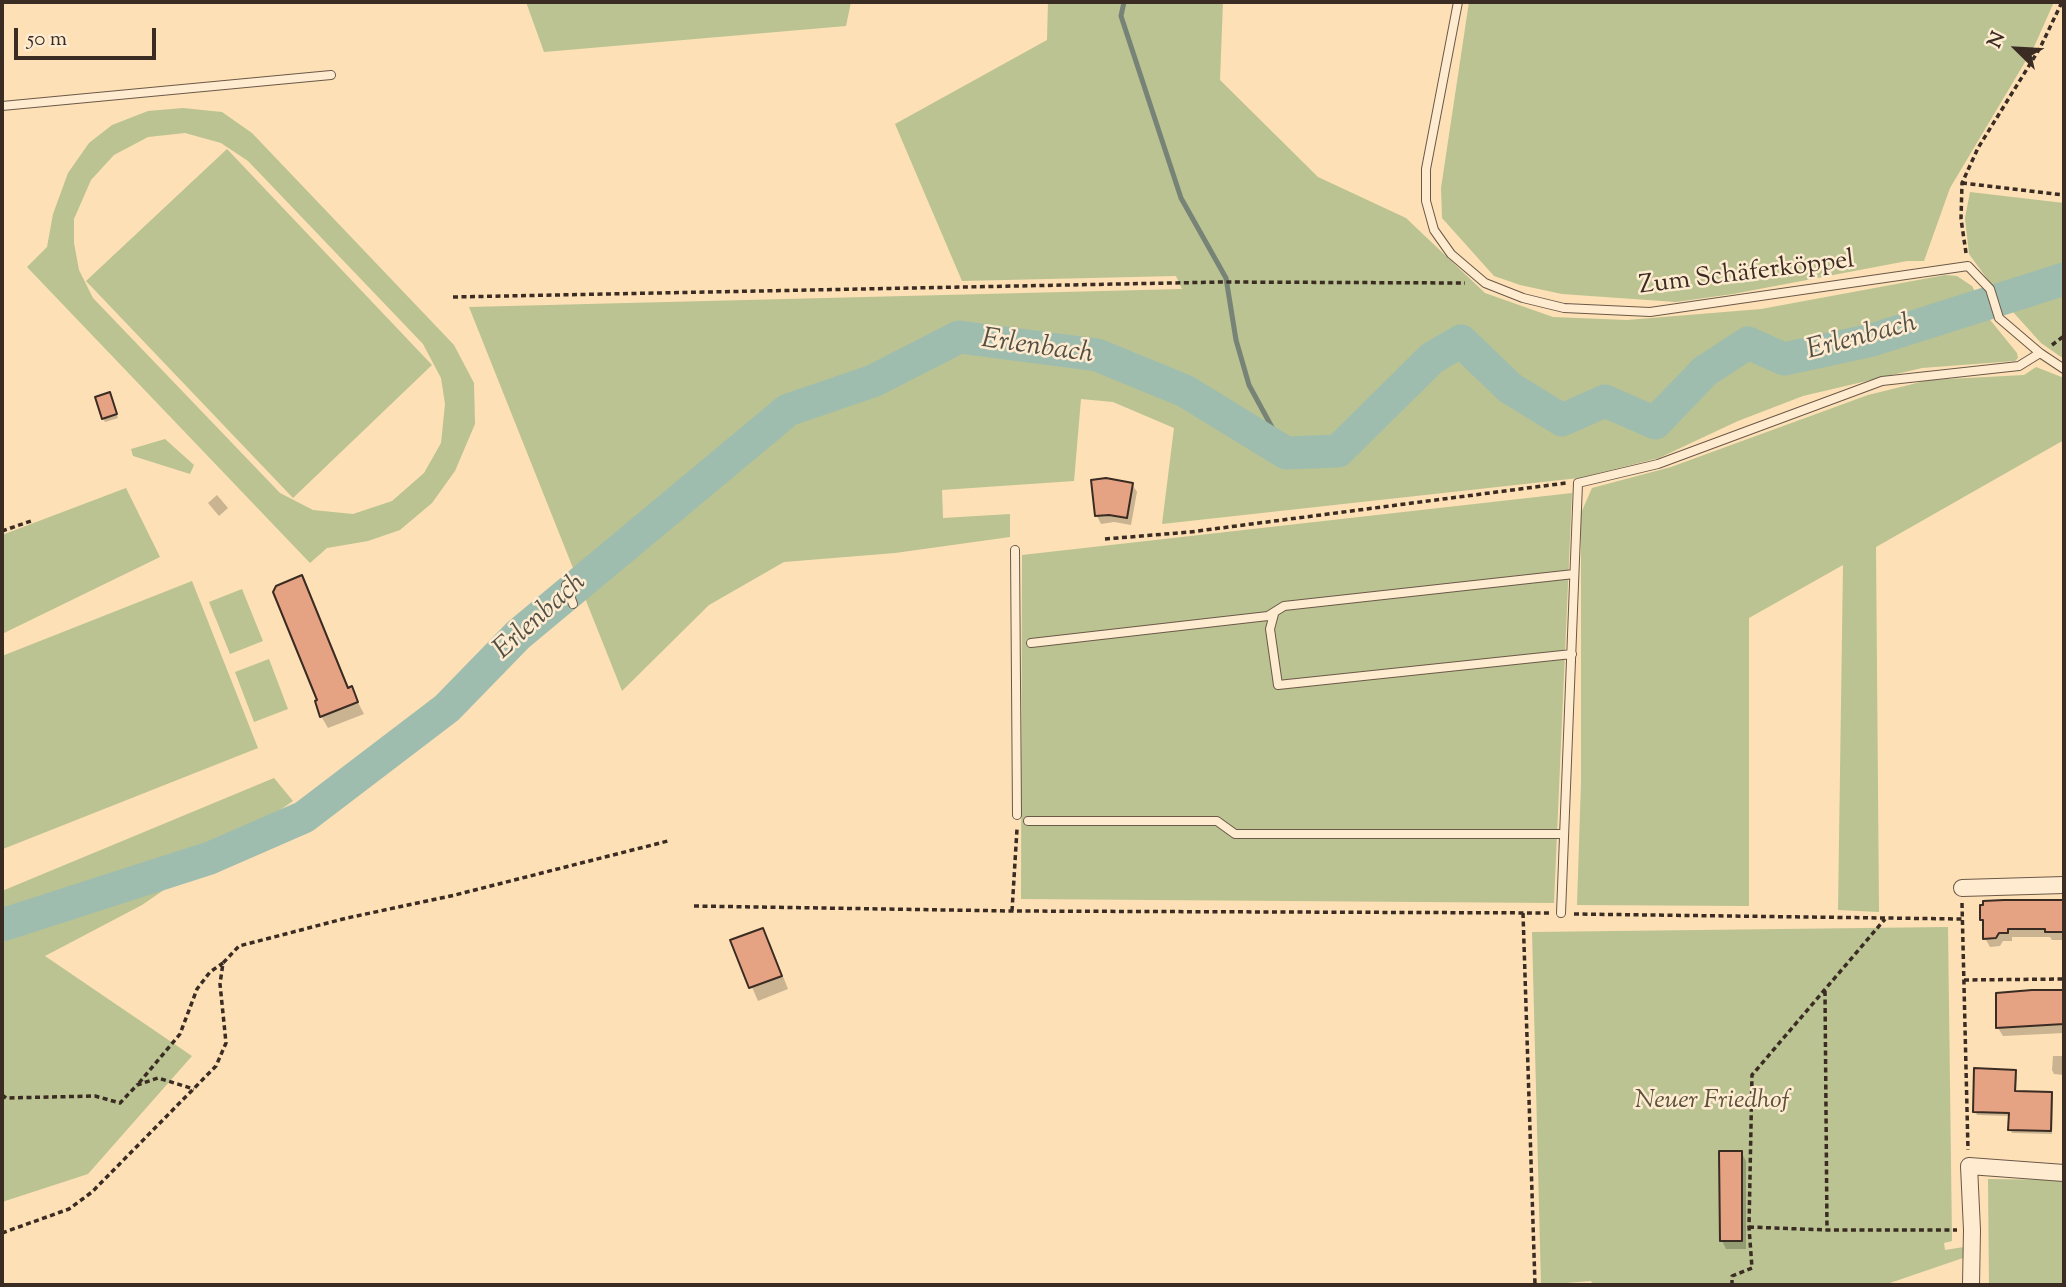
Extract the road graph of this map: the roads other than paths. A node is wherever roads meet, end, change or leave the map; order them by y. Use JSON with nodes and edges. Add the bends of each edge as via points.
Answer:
{"nodes":[{"id":1,"x":1458,"y":2,"type":"edge"},
{"id":2,"x":331,"y":75,"type":"dead end"},
{"id":3,"x":2,"y":106,"type":"edge"},
{"id":4,"x":2040,"y":353,"type":"junction"},
{"id":5,"x":2064,"y":369,"type":"edge"},
{"id":6,"x":1015,"y":550,"type":"dead end"},
{"id":7,"x":1574,"y":574,"type":"junction"},
{"id":8,"x":566,"y":585,"type":"dead end"},
{"id":9,"x":573,"y":604,"type":"dead end"},
{"id":10,"x":1274,"y":614,"type":"junction"},
{"id":11,"x":1031,"y":643,"type":"dead end"},
{"id":12,"x":1572,"y":654,"type":"junction"},
{"id":13,"x":1017,"y":815,"type":"road end"},
{"id":14,"x":1028,"y":821,"type":"dead end"},
{"id":15,"x":1564,"y":834,"type":"junction"},
{"id":16,"x":2064,"y":885,"type":"edge"},
{"id":17,"x":1962,"y":888,"type":"road end"},
{"id":18,"x":1561,"y":913,"type":"road end"},
{"id":19,"x":2064,"y":1173,"type":"edge"},
{"id":20,"x":1971,"y":1285,"type":"edge"}],
"edges":[{"from":1,"to":4,"type":"lane","name":"Zum Schäferköppel","via":[[1426,169],[1426,201],[1434,230],[1451,254],[1485,283],[1563,308],[1650,312],[1968,266],[1990,289],[1999,318]]},
{"from":2,"to":3,"type":"lane"},
{"from":4,"to":5,"type":"lane"},
{"from":4,"to":7,"type":"lane","via":[[2019,366],[1882,381],[1658,464],[1578,482]]},
{"from":6,"to":13,"type":"lane"},
{"from":7,"to":10,"type":"lane","via":[[1284,606]]},
{"from":7,"to":12,"type":"lane"},
{"from":8,"to":9,"type":"lane"},
{"from":10,"to":11,"type":"lane"},
{"from":10,"to":12,"type":"lane","via":[[1270,629],[1278,684]]},
{"from":12,"to":15,"type":"lane"},
{"from":14,"to":15,"type":"lane","via":[[1217,821],[1236,834]]},
{"from":15,"to":18,"type":"lane"},
{"from":16,"to":17,"type":"street"},
{"from":19,"to":20,"type":"street","via":[[1969,1167]]}]}
